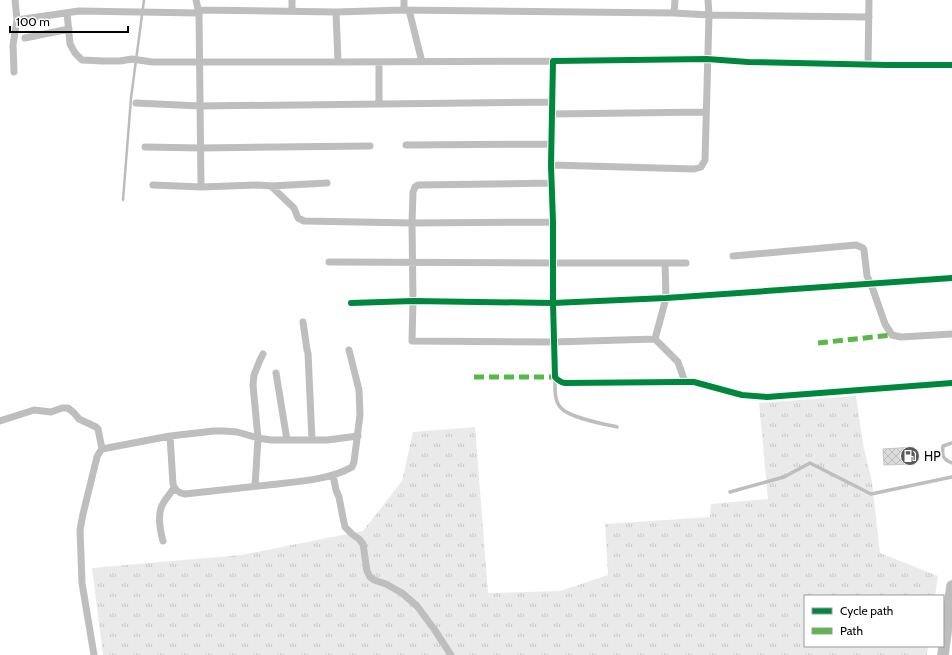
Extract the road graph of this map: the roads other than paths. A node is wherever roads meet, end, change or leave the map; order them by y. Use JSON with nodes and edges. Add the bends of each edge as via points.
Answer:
{"nodes":[{"id":1,"x":15,"y":0,"type":"edge"},
{"id":2,"x":196,"y":0,"type":"edge"},
{"id":3,"x":292,"y":0,"type":"edge"},
{"id":4,"x":404,"y":0,"type":"edge"},
{"id":5,"x":675,"y":0,"type":"edge"},
{"id":6,"x":708,"y":0,"type":"edge"},
{"id":7,"x":869,"y":0,"type":"edge"},
{"id":8,"x":407,"y":10,"type":"junction"},
{"id":9,"x":292,"y":11,"type":"junction"},
{"id":10,"x":198,"y":12,"type":"junction"},
{"id":11,"x":336,"y":12,"type":"junction"},
{"id":12,"x":674,"y":12,"type":"junction"},
{"id":13,"x":67,"y":13,"type":"junction"},
{"id":14,"x":709,"y":15,"type":"junction"},
{"id":15,"x":869,"y":17,"type":"junction"},
{"id":16,"x":17,"y":20,"type":"junction"},
{"id":17,"x":69,"y":29,"type":"junction"},
{"id":18,"x":24,"y":38,"type":"dead end"},
{"id":19,"x":708,"y":59,"type":"junction"},
{"id":20,"x":553,"y":61,"type":"junction"},
{"id":21,"x":199,"y":62,"type":"junction"},
{"id":22,"x":338,"y":62,"type":"junction"},
{"id":23,"x":379,"y":62,"type":"junction"},
{"id":24,"x":422,"y":62,"type":"junction"},
{"id":25,"x":868,"y":65,"type":"junction"},
{"id":26,"x":952,"y":65,"type":"edge"},
{"id":27,"x":14,"y":72,"type":"dead end"},
{"id":28,"x":552,"y":102,"type":"junction"},
{"id":29,"x":136,"y":103,"type":"dead end"},
{"id":30,"x":379,"y":104,"type":"junction"},
{"id":31,"x":200,"y":106,"type":"junction"},
{"id":32,"x":706,"y":112,"type":"junction"},
{"id":33,"x":552,"y":114,"type":"junction"},
{"id":34,"x":552,"y":144,"type":"junction"},
{"id":35,"x":406,"y":145,"type":"dead end"},
{"id":36,"x":370,"y":146,"type":"dead end"},
{"id":37,"x":145,"y":147,"type":"dead end"},
{"id":38,"x":201,"y":148,"type":"junction"},
{"id":39,"x":551,"y":165,"type":"junction"},
{"id":40,"x":327,"y":183,"type":"dead end"},
{"id":41,"x":552,"y":183,"type":"junction"},
{"id":42,"x":153,"y":185,"type":"dead end"},
{"id":43,"x":271,"y":186,"type":"junction"},
{"id":44,"x":201,"y":187,"type":"junction"},
{"id":45,"x":553,"y":222,"type":"junction"},
{"id":46,"x":412,"y":223,"type":"junction"},
{"id":47,"x":732,"y":256,"type":"dead end"},
{"id":48,"x":329,"y":262,"type":"dead end"},
{"id":49,"x":412,"y":262,"type":"junction"},
{"id":50,"x":553,"y":263,"type":"junction"},
{"id":51,"x":665,"y":263,"type":"junction"},
{"id":52,"x":686,"y":263,"type":"dead end"},
{"id":53,"x":952,"y":278,"type":"edge"},
{"id":54,"x":871,"y":284,"type":"junction"},
{"id":55,"x":666,"y":298,"type":"junction"},
{"id":56,"x":413,"y":301,"type":"junction"},
{"id":57,"x":351,"y":303,"type":"dead end"},
{"id":58,"x":552,"y":303,"type":"junction"},
{"id":59,"x":304,"y":322,"type":"dead end"},
{"id":60,"x":952,"y":334,"type":"edge"},
{"id":61,"x":655,"y":339,"type":"junction"},
{"id":62,"x":554,"y":342,"type":"junction"},
{"id":63,"x":349,"y":350,"type":"dead end"},
{"id":64,"x":263,"y":354,"type":"dead end"},
{"id":65,"x":276,"y":373,"type":"dead end"},
{"id":66,"x":555,"y":377,"type":"junction"},
{"id":67,"x":685,"y":382,"type":"junction"},
{"id":68,"x":952,"y":383,"type":"edge"},
{"id":69,"x":0,"y":421,"type":"edge"},
{"id":70,"x":617,"y":427,"type":"dead end"},
{"id":71,"x":170,"y":436,"type":"junction"},
{"id":72,"x":358,"y":436,"type":"junction"},
{"id":73,"x":258,"y":438,"type":"junction"},
{"id":74,"x":288,"y":440,"type":"junction"},
{"id":75,"x":312,"y":440,"type":"junction"},
{"id":76,"x":952,"y":443,"type":"edge"},
{"id":77,"x":102,"y":449,"type":"junction"},
{"id":78,"x":952,"y":463,"type":"edge"},
{"id":79,"x":333,"y":475,"type":"junction"},
{"id":80,"x":952,"y":477,"type":"edge"},
{"id":81,"x":255,"y":486,"type":"junction"},
{"id":82,"x":174,"y":488,"type":"junction"},
{"id":83,"x":730,"y":492,"type":"dead end"},
{"id":84,"x":163,"y":541,"type":"dead end"},
{"id":85,"x":952,"y":586,"type":"edge"},
{"id":86,"x":952,"y":643,"type":"edge"},
{"id":87,"x":94,"y":655,"type":"edge"},
{"id":88,"x":451,"y":655,"type":"edge"},
{"id":89,"x":943,"y":655,"type":"edge"},
{"id":90,"x":950,"y":655,"type":"edge"}],
"edges":[{"from":1,"to":16,"type":"street"},
{"from":2,"to":10,"type":"street"},
{"from":3,"to":9,"type":"street"},
{"from":4,"to":8,"type":"street"},
{"from":5,"to":12,"type":"street"},
{"from":6,"to":14,"type":"street"},
{"from":7,"to":15,"type":"street"},
{"from":8,"to":11,"type":"street"},
{"from":8,"to":12,"type":"street"},
{"from":8,"to":24,"type":"street"},
{"from":9,"to":10,"type":"street"},
{"from":9,"to":11,"type":"street"},
{"from":10,"to":13,"type":"street"},
{"from":10,"to":21,"type":"street"},
{"from":11,"to":22,"type":"street"},
{"from":12,"to":14,"type":"street"},
{"from":13,"to":16,"type":"street"},
{"from":13,"to":17,"type":"street"},
{"from":14,"to":15,"type":"street"},
{"from":14,"to":19,"type":"street"},
{"from":15,"to":25,"type":"street"},
{"from":16,"to":27,"type":"street","via":[[13,45]]},
{"from":17,"to":18,"type":"street"},
{"from":17,"to":21,"type":"street","via":[[70,44],[82,60]]},
{"from":19,"to":20,"type":"street"},
{"from":19,"to":25,"type":"street"},
{"from":19,"to":32,"type":"street"},
{"from":20,"to":24,"type":"street"},
{"from":20,"to":28,"type":"street"},
{"from":21,"to":22,"type":"street"},
{"from":21,"to":31,"type":"street"},
{"from":22,"to":23,"type":"street"},
{"from":23,"to":24,"type":"street"},
{"from":23,"to":30,"type":"street"},
{"from":25,"to":26,"type":"street"},
{"from":28,"to":30,"type":"street"},
{"from":28,"to":33,"type":"street"},
{"from":29,"to":31,"type":"street"},
{"from":30,"to":31,"type":"street"},
{"from":31,"to":38,"type":"street"},
{"from":32,"to":33,"type":"street"},
{"from":32,"to":39,"type":"street","via":[[704,160],[701,167],[694,169]]},
{"from":33,"to":34,"type":"street"},
{"from":34,"to":35,"type":"street"},
{"from":34,"to":39,"type":"street"},
{"from":36,"to":38,"type":"street"},
{"from":37,"to":38,"type":"street"},
{"from":38,"to":44,"type":"street"},
{"from":39,"to":41,"type":"street"},
{"from":40,"to":43,"type":"street"},
{"from":41,"to":45,"type":"street"},
{"from":41,"to":46,"type":"street","via":[[418,185],[412,192]]},
{"from":42,"to":44,"type":"street"},
{"from":43,"to":44,"type":"street"},
{"from":43,"to":46,"type":"street","via":[[294,208],[298,218],[304,221]]},
{"from":45,"to":46,"type":"street"},
{"from":45,"to":50,"type":"street"},
{"from":46,"to":49,"type":"street"},
{"from":47,"to":54,"type":"street","via":[[856,245],[864,250],[866,272]]},
{"from":48,"to":49,"type":"street"},
{"from":49,"to":50,"type":"street"},
{"from":49,"to":56,"type":"street"},
{"from":50,"to":51,"type":"street"},
{"from":50,"to":58,"type":"street"},
{"from":51,"to":52,"type":"street"},
{"from":51,"to":55,"type":"street"},
{"from":53,"to":54,"type":"street"},
{"from":54,"to":55,"type":"street"},
{"from":54,"to":60,"type":"street","via":[[885,324],[892,335],[901,337]]},
{"from":55,"to":58,"type":"street"},
{"from":55,"to":61,"type":"street"},
{"from":56,"to":57,"type":"street"},
{"from":56,"to":58,"type":"street"},
{"from":56,"to":62,"type":"street","via":[[412,341]]},
{"from":58,"to":62,"type":"street"},
{"from":59,"to":75,"type":"street"},
{"from":61,"to":62,"type":"street"},
{"from":61,"to":67,"type":"street","via":[[678,362]]},
{"from":62,"to":66,"type":"street"},
{"from":63,"to":72,"type":"street","via":[[359,390]]},
{"from":64,"to":73,"type":"street","via":[[254,375],[253,385]]},
{"from":65,"to":74,"type":"street"},
{"from":66,"to":67,"type":"street","via":[[565,384]]},
{"from":66,"to":70,"type":"lane","via":[[556,398],[561,408],[570,414]]},
{"from":67,"to":68,"type":"street","via":[[694,382],[742,395],[767,397]]},
{"from":69,"to":77,"type":"street","via":[[34,410],[50,412],[68,408],[79,419],[98,429]]},
{"from":71,"to":73,"type":"street","via":[[224,431]]},
{"from":71,"to":77,"type":"street"},
{"from":71,"to":82,"type":"street"},
{"from":72,"to":75,"type":"street"},
{"from":72,"to":79,"type":"street","via":[[352,467]]},
{"from":73,"to":74,"type":"street"},
{"from":73,"to":81,"type":"street"},
{"from":74,"to":75,"type":"street"},
{"from":76,"to":78,"type":"lane","via":[[943,446],[942,454],[945,460]]},
{"from":77,"to":87,"type":"street","via":[[97,456],[80,530],[82,583]]},
{"from":79,"to":81,"type":"street","via":[[306,481]]},
{"from":79,"to":88,"type":"street","via":[[345,527],[363,544],[370,576],[402,593],[417,606]]},
{"from":80,"to":83,"type":"lane","via":[[871,494],[810,463],[784,476]]},
{"from":81,"to":82,"type":"street","via":[[185,494]]},
{"from":82,"to":84,"type":"street","via":[[161,508],[160,528]]},
{"from":85,"to":89,"type":"main road"},
{"from":86,"to":90,"type":"main road"}]}
